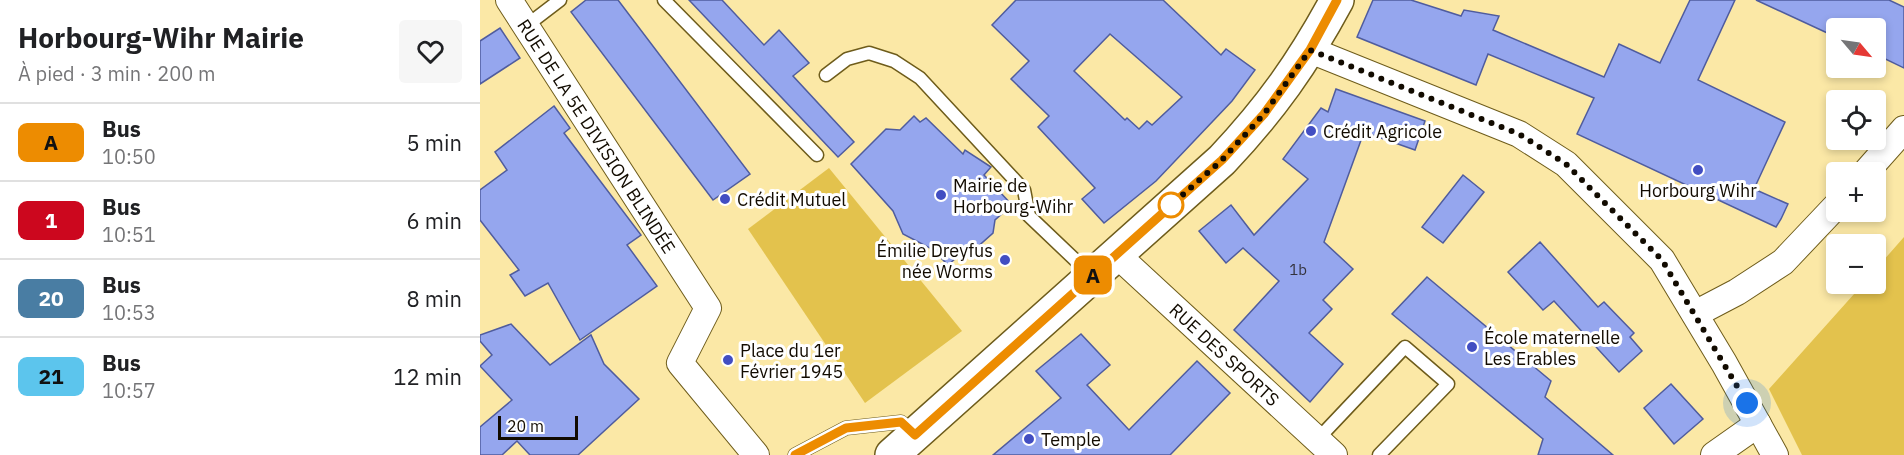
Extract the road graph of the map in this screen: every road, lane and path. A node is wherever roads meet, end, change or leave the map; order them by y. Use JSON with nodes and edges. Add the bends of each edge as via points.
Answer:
{"nodes":[{"id":1,"x":509,"y":0,"type":"edge"},
{"id":2,"x":560,"y":0,"type":"edge"},
{"id":3,"x":664,"y":0,"type":"edge"},
{"id":4,"x":1337,"y":0,"type":"edge"},
{"id":5,"x":526,"y":26,"type":"junction"},
{"id":6,"x":1310,"y":50,"type":"junction"},
{"id":7,"x":826,"y":75,"type":"dead end"},
{"id":8,"x":1904,"y":129,"type":"edge"},
{"id":9,"x":817,"y":155,"type":"dead end"},
{"id":10,"x":1875,"y":162,"type":"edge"},
{"id":11,"x":1826,"y":217,"type":"edge"},
{"id":12,"x":1116,"y":254,"type":"junction"},
{"id":13,"x":1092,"y":276,"type":"junction"},
{"id":14,"x":1695,"y":314,"type":"junction"},
{"id":15,"x":1758,"y":424,"type":"junction"},
{"id":16,"x":903,"y":445,"type":"edge"},
{"id":17,"x":1325,"y":447,"type":"edge"},
{"id":18,"x":755,"y":455,"type":"edge"},
{"id":19,"x":795,"y":455,"type":"edge"},
{"id":20,"x":1379,"y":455,"type":"edge"},
{"id":21,"x":1714,"y":455,"type":"edge"},
{"id":22,"x":1775,"y":455,"type":"edge"}],
"edges":[{"from":1,"to":5,"type":"street","name":"RUE DE LA 5E DIVISION BLINDÉE"},
{"from":2,"to":5,"type":"lane"},
{"from":3,"to":9,"type":"lane"},
{"from":4,"to":6,"type":"main road"},
{"from":5,"to":18,"type":"street","name":"RUE DE LA 5E DIVISION BLINDÉE","via":[[708,308],[680,363]]},
{"from":6,"to":12,"type":"main road","via":[[1264,114],[1222,160]]},
{"from":6,"to":14,"type":"street","via":[[1519,134],[1566,164],[1662,260]]},
{"from":7,"to":13,"type":"lane","via":[[847,59],[869,53],[894,61],[920,78],[1024,190],[1029,216]]},
{"from":8,"to":10,"type":"street"},
{"from":11,"to":14,"type":"street","via":[[1783,262]]},
{"from":12,"to":13,"type":"main road"},
{"from":12,"to":17,"type":"street","name":"RUE DES SPORTS"},
{"from":13,"to":16,"type":"main road"},
{"from":14,"to":15,"type":"street"},
{"from":15,"to":21,"type":"street"},
{"from":15,"to":22,"type":"street"},
{"from":16,"to":19,"type":"lane","via":[[901,422],[846,428]]},
{"from":17,"to":20,"type":"lane","via":[[1405,347],[1448,384]]}]}
